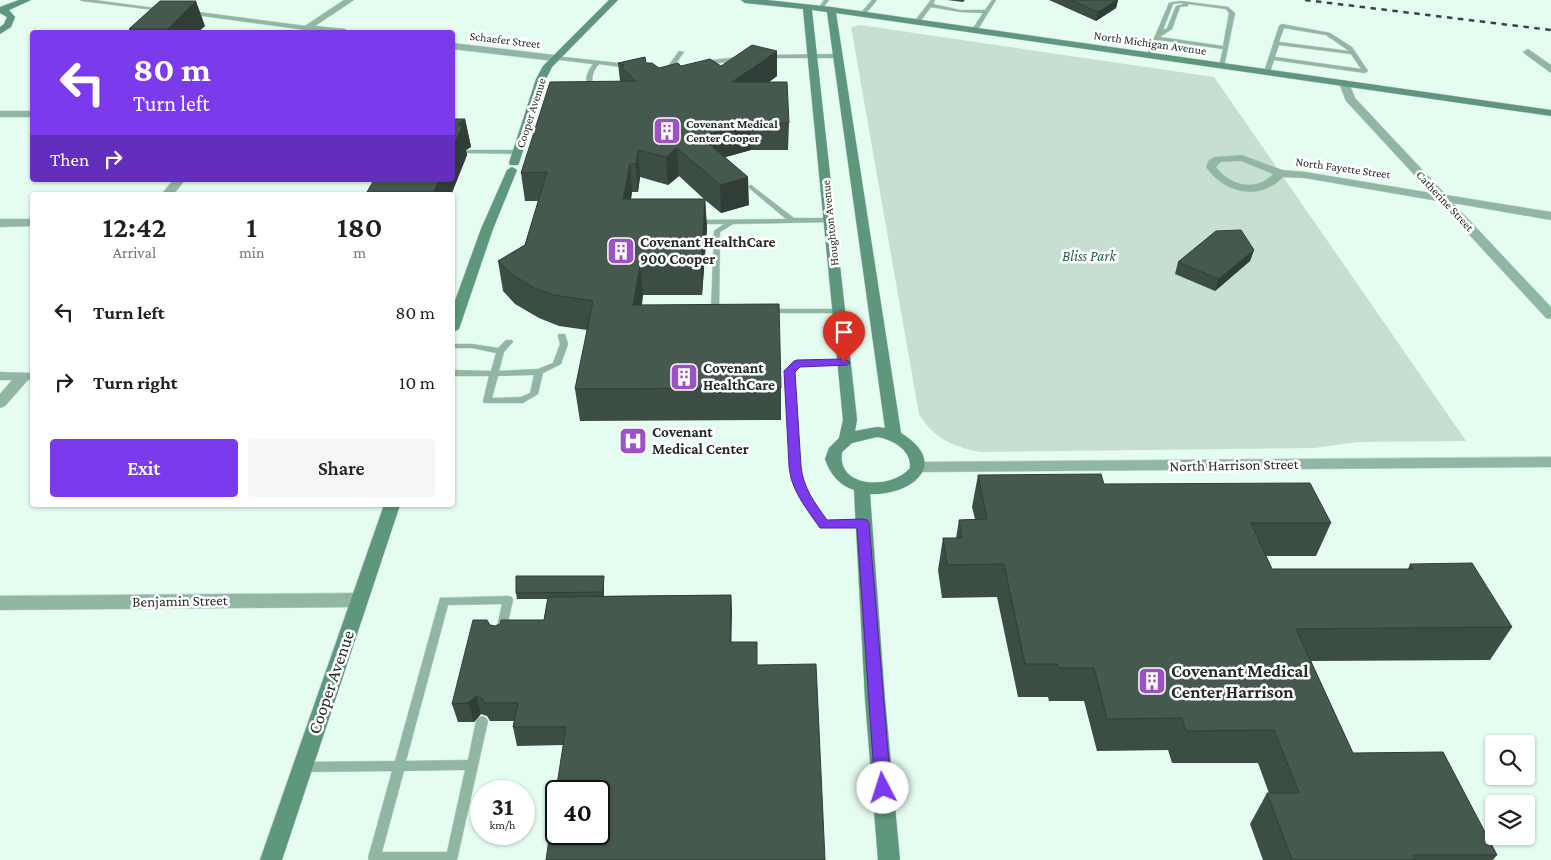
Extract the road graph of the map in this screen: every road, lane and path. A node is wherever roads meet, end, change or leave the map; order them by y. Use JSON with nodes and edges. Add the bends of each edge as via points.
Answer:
{"nodes":[{"id":1,"x":27,"y":0,"type":"edge"},
{"id":2,"x":82,"y":0,"type":"edge"},
{"id":3,"x":350,"y":0,"type":"edge"},
{"id":4,"x":614,"y":0,"type":"edge"},
{"id":5,"x":745,"y":0,"type":"edge"},
{"id":6,"x":827,"y":0,"type":"edge"},
{"id":7,"x":875,"y":0,"type":"edge"},
{"id":8,"x":939,"y":0,"type":"edge"},
{"id":9,"x":994,"y":0,"type":"edge"},
{"id":10,"x":931,"y":3,"type":"edge"},
{"id":11,"x":807,"y":7,"type":"junction"},
{"id":12,"x":820,"y":9,"type":"junction"},
{"id":13,"x":1,"y":10,"type":"edge"},
{"id":14,"x":831,"y":10,"type":"junction"},
{"id":15,"x":168,"y":11,"type":"edge"},
{"id":16,"x":985,"y":12,"type":"junction"},
{"id":17,"x":184,"y":13,"type":"edge"},
{"id":18,"x":862,"y":15,"type":"junction"},
{"id":19,"x":917,"y":22,"type":"junction"},
{"id":20,"x":306,"y":28,"type":"junction"},
{"id":21,"x":326,"y":30,"type":"edge"},
{"id":22,"x":974,"y":30,"type":"junction"},
{"id":23,"x":0,"y":31,"type":"edge"},
{"id":24,"x":1158,"y":36,"type":"junction"},
{"id":25,"x":1276,"y":43,"type":"junction"},
{"id":26,"x":455,"y":46,"type":"edge"},
{"id":27,"x":1226,"y":48,"type":"junction"},
{"id":28,"x":681,"y":52,"type":"dead end"},
{"id":29,"x":1528,"y":52,"type":"dead end"},
{"id":30,"x":1353,"y":53,"type":"junction"},
{"id":31,"x":1150,"y":55,"type":"junction"},
{"id":32,"x":812,"y":56,"type":"junction"},
{"id":33,"x":837,"y":56,"type":"junction"},
{"id":34,"x":760,"y":57,"type":"edge"},
{"id":35,"x":554,"y":58,"type":"junction"},
{"id":36,"x":750,"y":58,"type":"edge"},
{"id":37,"x":1272,"y":58,"type":"junction"},
{"id":38,"x":597,"y":64,"type":"junction"},
{"id":39,"x":697,"y":64,"type":"edge"},
{"id":40,"x":634,"y":66,"type":"edge"},
{"id":41,"x":679,"y":66,"type":"edge"},
{"id":42,"x":1222,"y":66,"type":"junction"},
{"id":43,"x":662,"y":67,"type":"edge"},
{"id":44,"x":670,"y":67,"type":"junction"},
{"id":45,"x":1551,"y":70,"type":"edge"},
{"id":46,"x":1267,"y":72,"type":"junction"},
{"id":47,"x":664,"y":78,"type":"edge"},
{"id":48,"x":1344,"y":83,"type":"junction"},
{"id":49,"x":604,"y":92,"type":"edge"},
{"id":50,"x":1551,"y":113,"type":"edge"},
{"id":51,"x":0,"y":114,"type":"edge"},
{"id":52,"x":30,"y":114,"type":"edge"},
{"id":53,"x":468,"y":152,"type":"dead end"},
{"id":54,"x":518,"y":152,"type":"junction"},
{"id":55,"x":1280,"y":173,"type":"junction"},
{"id":56,"x":177,"y":182,"type":"edge"},
{"id":57,"x":752,"y":186,"type":"dead end"},
{"id":58,"x":169,"y":192,"type":"edge"},
{"id":59,"x":1442,"y":198,"type":"junction"},
{"id":60,"x":686,"y":213,"type":"edge"},
{"id":61,"x":1551,"y":216,"type":"edge"},
{"id":62,"x":792,"y":220,"type":"junction"},
{"id":63,"x":829,"y":220,"type":"junction"},
{"id":64,"x":732,"y":221,"type":"junction"},
{"id":65,"x":0,"y":223,"type":"edge"},
{"id":66,"x":30,"y":223,"type":"edge"},
{"id":67,"x":839,"y":310,"type":"junction"},
{"id":68,"x":706,"y":312,"type":"edge"},
{"id":69,"x":759,"y":312,"type":"edge"},
{"id":70,"x":1551,"y":315,"type":"edge"},
{"id":71,"x":455,"y":320,"type":"edge"},
{"id":72,"x":562,"y":336,"type":"dead end"},
{"id":73,"x":509,"y":342,"type":"dead end"},
{"id":74,"x":455,"y":346,"type":"edge"},
{"id":75,"x":500,"y":351,"type":"junction"},
{"id":76,"x":844,"y":362,"type":"junction"},
{"id":77,"x":538,"y":372,"type":"junction"},
{"id":78,"x":455,"y":373,"type":"edge"},
{"id":79,"x":494,"y":373,"type":"junction"},
{"id":80,"x":0,"y":376,"type":"edge"},
{"id":81,"x":28,"y":376,"type":"edge"},
{"id":82,"x":0,"y":403,"type":"edge"},
{"id":83,"x":894,"y":436,"type":"junction"},
{"id":84,"x":846,"y":439,"type":"junction"},
{"id":85,"x":1551,"y":462,"type":"edge"},
{"id":86,"x":918,"y":467,"type":"junction"},
{"id":87,"x":862,"y":488,"type":"junction"},
{"id":88,"x":391,"y":507,"type":"edge"},
{"id":89,"x":863,"y":523,"type":"junction"},
{"id":90,"x":359,"y":600,"type":"junction"},
{"id":91,"x":0,"y":603,"type":"edge"},
{"id":92,"x":499,"y":638,"type":"edge"},
{"id":93,"x":482,"y":721,"type":"dead end"},
{"id":94,"x":473,"y":765,"type":"junction"},
{"id":95,"x":399,"y":766,"type":"junction"},
{"id":96,"x":303,"y":767,"type":"junction"},
{"id":97,"x":271,"y":860,"type":"edge"},
{"id":98,"x":889,"y":860,"type":"edge"}],
"edges":[{"from":1,"to":13,"type":"street"},
{"from":2,"to":15,"type":"lane"},
{"from":3,"to":20,"type":"street"},
{"from":4,"to":35,"type":"street","name":"Cooper Avenue"},
{"from":5,"to":11,"type":"street","name":"North Michigan Avenue"},
{"from":6,"to":12,"type":"lane"},
{"from":7,"to":18,"type":"lane"},
{"from":8,"to":10,"type":"lane"},
{"from":9,"to":16,"type":"lane"},
{"from":10,"to":16,"type":"lane","via":[[960,11]]},
{"from":10,"to":19,"type":"lane"},
{"from":11,"to":12,"type":"street","name":"North Michigan Avenue"},
{"from":11,"to":32,"type":"street","name":"Houghton Avenue"},
{"from":12,"to":14,"type":"street","name":"North Michigan Avenue"},
{"from":13,"to":23,"type":"street","via":[[11,17],[8,25]]},
{"from":14,"to":18,"type":"street","name":"North Michigan Avenue"},
{"from":14,"to":33,"type":"street"},
{"from":16,"to":22,"type":"lane"},
{"from":17,"to":20,"type":"lane"},
{"from":18,"to":19,"type":"street","name":"North Michigan Avenue"},
{"from":19,"to":22,"type":"street","name":"North Michigan Avenue"},
{"from":20,"to":21,"type":"street"},
{"from":22,"to":31,"type":"street","name":"North Michigan Avenue"},
{"from":24,"to":27,"type":"lane"},
{"from":24,"to":27,"type":"lane","via":[[1171,3],[1228,8],[1232,13]]},
{"from":24,"to":31,"type":"lane"},
{"from":25,"to":30,"type":"lane"},
{"from":25,"to":30,"type":"lane","via":[[1282,26],[1328,34]]},
{"from":25,"to":37,"type":"lane"},
{"from":26,"to":35,"type":"street","name":"Schaefer Street"},
{"from":27,"to":42,"type":"lane"},
{"from":28,"to":44,"type":"lane"},
{"from":29,"to":45,"type":"street"},
{"from":30,"to":37,"type":"lane","via":[[1365,71]]},
{"from":31,"to":42,"type":"street","name":"North Michigan Avenue"},
{"from":32,"to":33,"type":"lane"},
{"from":32,"to":34,"type":"lane"},
{"from":32,"to":63,"type":"street","name":"Houghton Avenue"},
{"from":33,"to":83,"type":"street"},
{"from":35,"to":38,"type":"lane"},
{"from":35,"to":54,"type":"street","name":"Cooper Avenue","via":[[541,80]]},
{"from":36,"to":39,"type":"lane"},
{"from":37,"to":46,"type":"lane"},
{"from":38,"to":40,"type":"lane"},
{"from":38,"to":49,"type":"lane","via":[[588,79],[590,86]]},
{"from":41,"to":44,"type":"lane"},
{"from":42,"to":46,"type":"street","name":"North Michigan Avenue"},
{"from":43,"to":44,"type":"lane"},
{"from":44,"to":47,"type":"lane"},
{"from":46,"to":48,"type":"street","name":"North Michigan Avenue"},
{"from":48,"to":50,"type":"street","name":"North Michigan Avenue"},
{"from":48,"to":59,"type":"street","name":"Catherine Street","via":[[1350,99]]},
{"from":51,"to":52,"type":"street"},
{"from":53,"to":54,"type":"lane"},
{"from":54,"to":71,"type":"street","name":"Cooper Avenue"},
{"from":55,"to":55,"type":"street","name":"North Fayette Street","via":[[1242,158],[1219,159],[1211,167],[1219,179],[1239,187],[1260,187],[1275,180]]},
{"from":55,"to":59,"type":"street","name":"North Fayette Street"},
{"from":56,"to":58,"type":"street"},
{"from":57,"to":62,"type":"lane"},
{"from":59,"to":61,"type":"street","name":"North Fayette Street"},
{"from":59,"to":70,"type":"street","name":"Catherine Street"},
{"from":60,"to":64,"type":"lane","via":[[701,222]]},
{"from":62,"to":63,"type":"lane"},
{"from":62,"to":64,"type":"lane"},
{"from":63,"to":67,"type":"street","name":"Houghton Avenue"},
{"from":64,"to":68,"type":"lane","via":[[717,231],[720,312]]},
{"from":65,"to":66,"type":"street"},
{"from":67,"to":69,"type":"lane"},
{"from":67,"to":76,"type":"street","name":"Houghton Avenue"},
{"from":72,"to":77,"type":"lane","via":[[564,344],[558,364]]},
{"from":73,"to":75,"type":"lane"},
{"from":74,"to":75,"type":"lane"},
{"from":75,"to":79,"type":"lane"},
{"from":76,"to":84,"type":"street","name":"Houghton Avenue","via":[[850,420]]},
{"from":76,"to":89,"type":"lane","via":[[797,364],[789,371],[796,480],[824,525]]},
{"from":77,"to":79,"type":"lane"},
{"from":77,"to":79,"type":"lane","via":[[534,394],[523,400],[487,401]]},
{"from":78,"to":79,"type":"lane"},
{"from":80,"to":81,"type":"street"},
{"from":81,"to":82,"type":"street"},
{"from":83,"to":84,"type":"street","via":[[869,432]]},
{"from":83,"to":86,"type":"street","via":[[915,453]]},
{"from":84,"to":87,"type":"street","via":[[836,448],[833,460],[846,480]]},
{"from":85,"to":86,"type":"street","name":"North Harrison Street"},
{"from":86,"to":87,"type":"street","via":[[905,482],[883,488]]},
{"from":87,"to":89,"type":"street"},
{"from":88,"to":90,"type":"street","name":"Cooper Avenue"},
{"from":89,"to":98,"type":"street"},
{"from":90,"to":91,"type":"street","name":"Benjamin Street"},
{"from":90,"to":96,"type":"street","name":"Cooper Avenue"},
{"from":92,"to":95,"type":"lane","via":[[508,600],[444,601]]},
{"from":93,"to":94,"type":"lane"},
{"from":94,"to":95,"type":"lane"},
{"from":94,"to":95,"type":"lane","via":[[452,858],[374,858]]},
{"from":95,"to":96,"type":"lane"},
{"from":96,"to":97,"type":"street","name":"Cooper Avenue"}]}
